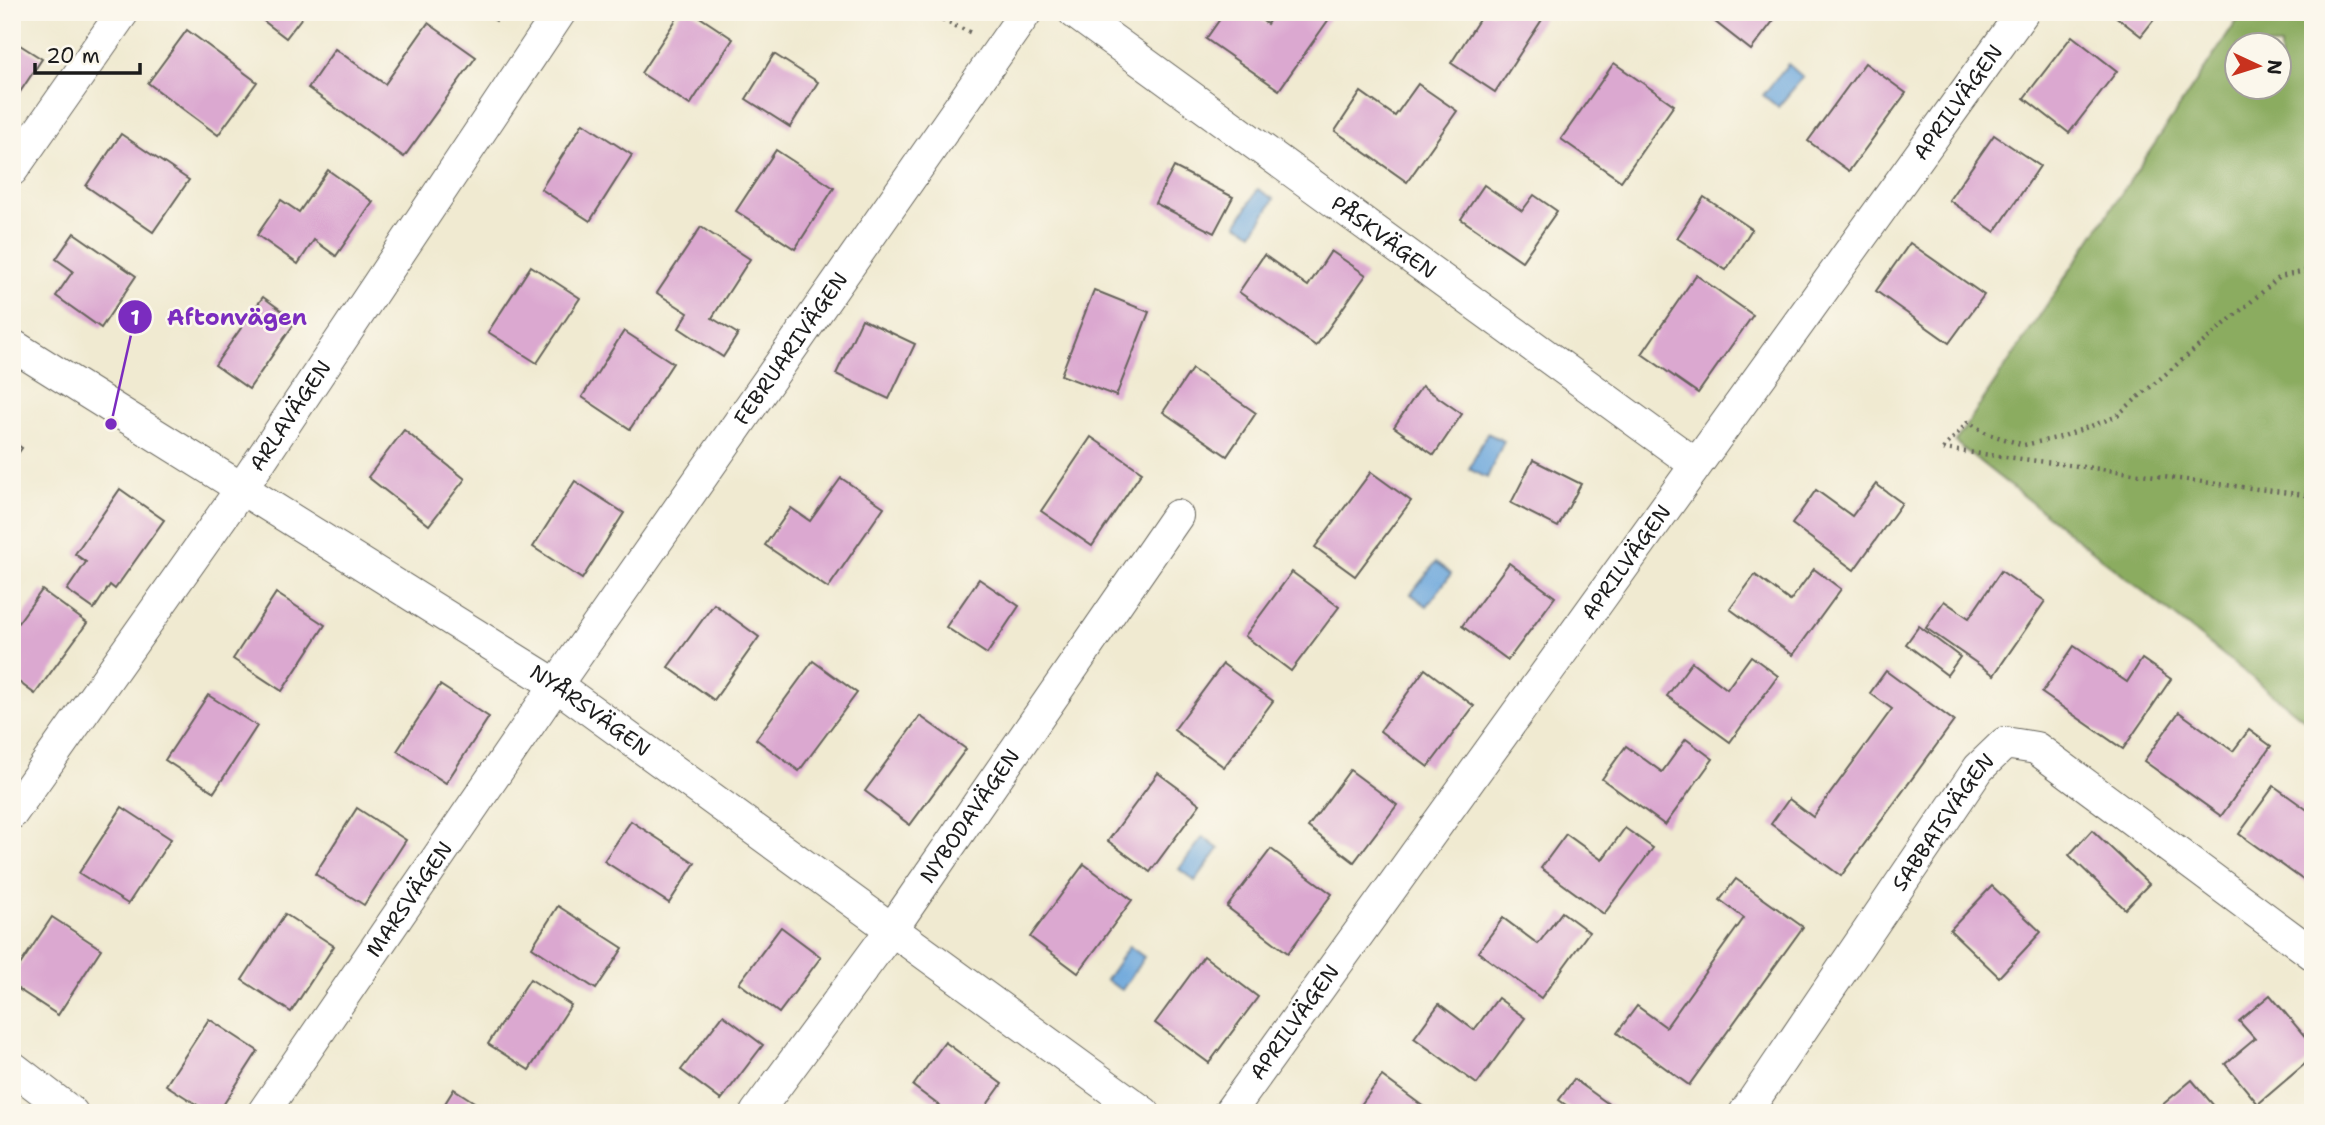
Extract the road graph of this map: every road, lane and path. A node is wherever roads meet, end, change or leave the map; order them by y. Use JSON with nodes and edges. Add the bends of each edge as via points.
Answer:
{"nodes":[{"id":1,"x":123,"y":12,"type":"edge"},
{"id":2,"x":560,"y":12,"type":"edge"},
{"id":3,"x":923,"y":12,"type":"edge"},
{"id":4,"x":1026,"y":12,"type":"edge"},
{"id":5,"x":1074,"y":12,"type":"edge"},
{"id":6,"x":2022,"y":12,"type":"edge"},
{"id":7,"x":1002,"y":45,"type":"junction"},
{"id":8,"x":12,"y":170,"type":"edge"},
{"id":9,"x":2313,"y":270,"type":"edge"},
{"id":10,"x":12,"y":345,"type":"edge"},
{"id":11,"x":1695,"y":464,"type":"junction"},
{"id":12,"x":242,"y":488,"type":"junction"},
{"id":13,"x":2313,"y":496,"type":"edge"},
{"id":14,"x":1178,"y":516,"type":"dead end"},
{"id":15,"x":556,"y":685,"type":"junction"},
{"id":16,"x":12,"y":813,"type":"edge"},
{"id":17,"x":892,"y":929,"type":"junction"},
{"id":18,"x":2313,"y":954,"type":"edge"},
{"id":19,"x":12,"y":1067,"type":"edge"},
{"id":20,"x":72,"y":1113,"type":"edge"},
{"id":21,"x":263,"y":1113,"type":"edge"},
{"id":22,"x":756,"y":1113,"type":"edge"},
{"id":23,"x":1144,"y":1113,"type":"edge"},
{"id":24,"x":1229,"y":1113,"type":"edge"},
{"id":25,"x":1745,"y":1113,"type":"edge"}],
"edges":[{"from":1,"to":8,"type":"street"},
{"from":2,"to":12,"type":"street","name":"ARLAVÄGEN"},
{"from":3,"to":7,"type":"path"},
{"from":4,"to":7,"type":"street","name":"FEBRUARIVÄGEN"},
{"from":5,"to":11,"type":"street","name":"PÅSKVÄGEN"},
{"from":6,"to":11,"type":"street","name":"APRILVÄGEN"},
{"from":7,"to":15,"type":"street","name":"FEBRUARIVÄGEN"},
{"from":9,"to":13,"type":"path","via":[[2280,277],[2115,417],[2024,445],[1988,434],[1968,422],[1943,449]]},
{"from":10,"to":12,"type":"street","name":"NYÅRSVÄGEN"},
{"from":11,"to":24,"type":"street","name":"APRILVÄGEN"},
{"from":12,"to":15,"type":"street","name":"NYÅRSVÄGEN"},
{"from":12,"to":16,"type":"street","name":"ARLAVÄGEN"},
{"from":14,"to":17,"type":"street","name":"NYBODAVÄGEN"},
{"from":15,"to":17,"type":"street","name":"NYÅRSVÄGEN"},
{"from":15,"to":21,"type":"street","name":"MARSVÄGEN"},
{"from":17,"to":22,"type":"street","name":"NYBODAVÄGEN"},
{"from":17,"to":23,"type":"street","name":"NYÅRSVÄGEN"},
{"from":18,"to":25,"type":"street","name":"SABBATSVÄGEN","via":[[2036,748],[2005,743],[1979,768]]},
{"from":19,"to":20,"type":"street"}]}
